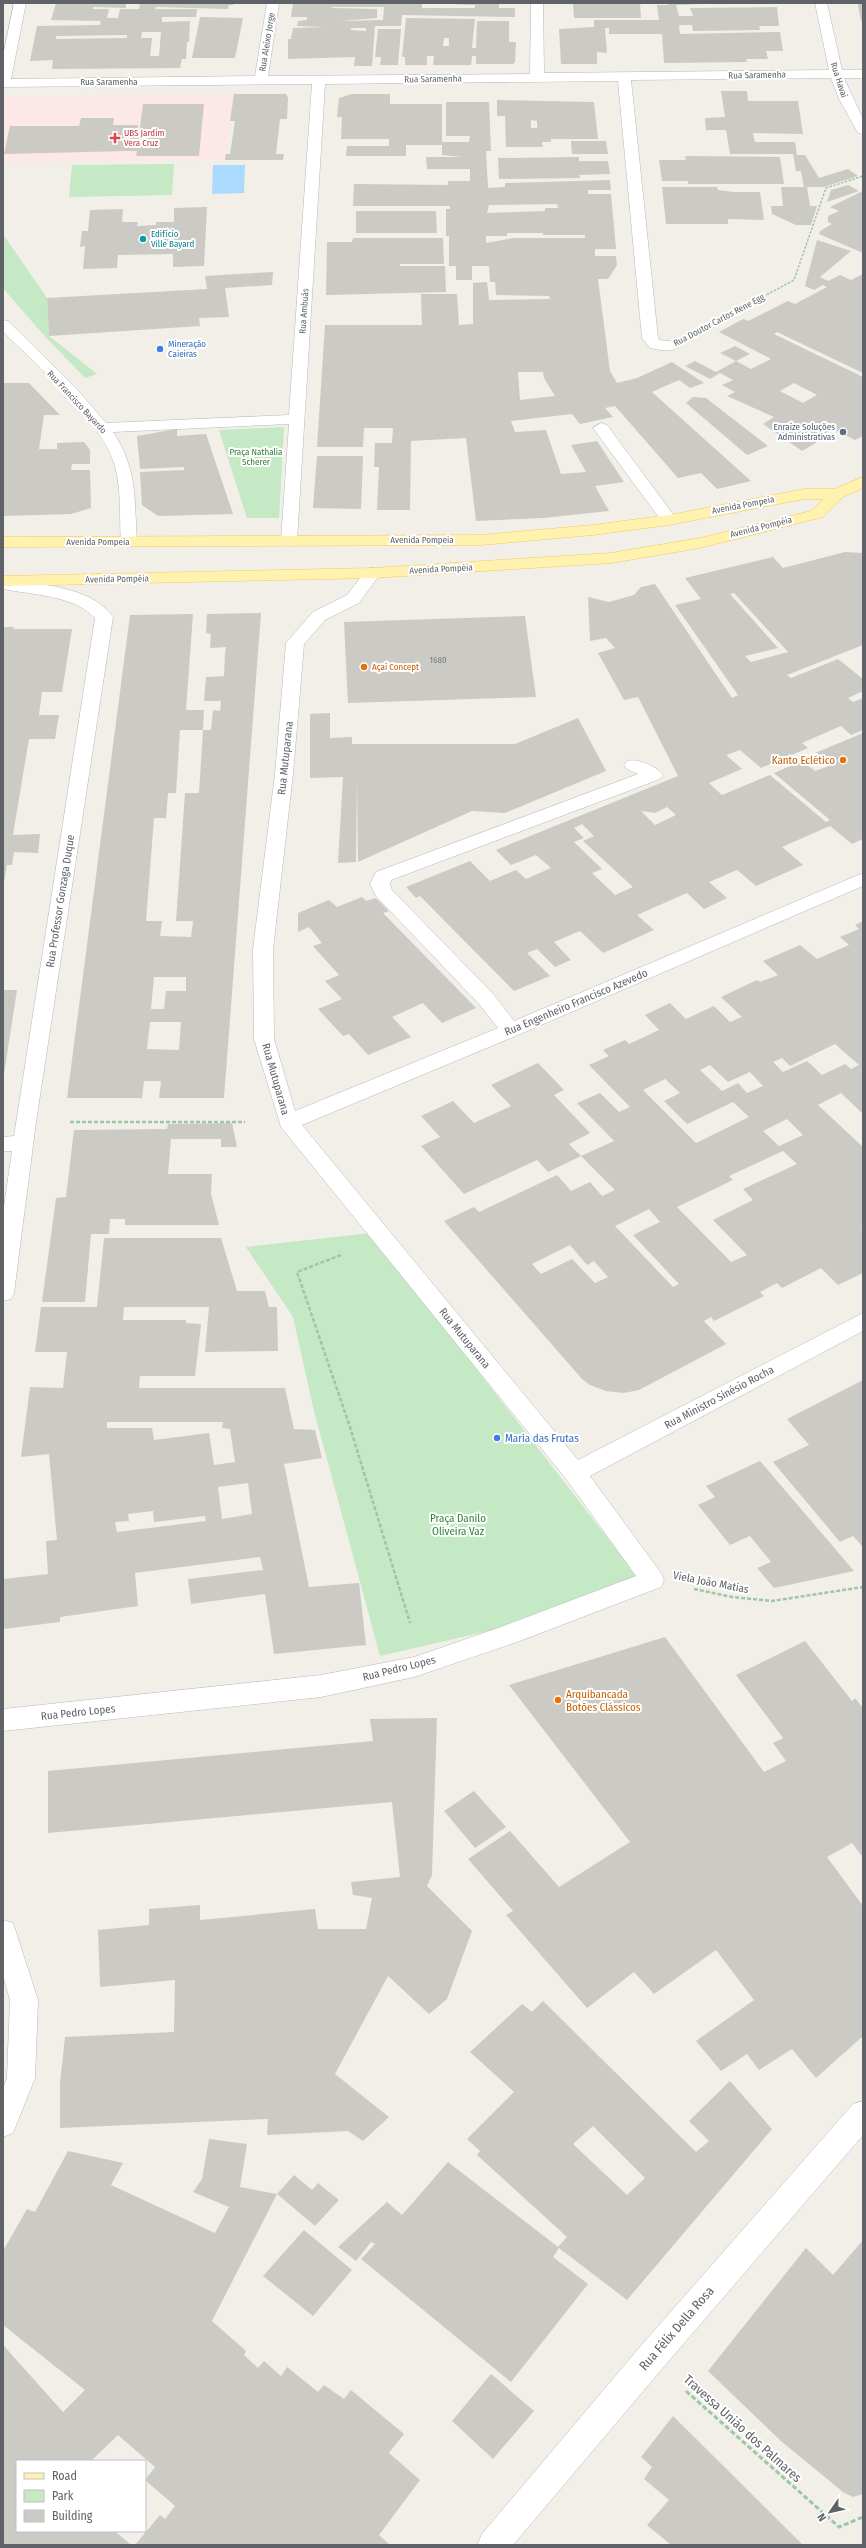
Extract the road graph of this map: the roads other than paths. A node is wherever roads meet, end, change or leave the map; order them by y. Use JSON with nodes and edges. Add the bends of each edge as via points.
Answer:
{"nodes":[{"id":1,"x":20,"y":3,"type":"edge"},
{"id":2,"x":272,"y":3,"type":"edge"},
{"id":3,"x":537,"y":3,"type":"edge"},
{"id":4,"x":821,"y":3,"type":"edge"},
{"id":5,"x":835,"y":74,"type":"junction"},
{"id":6,"x":863,"y":74,"type":"edge"},
{"id":7,"x":624,"y":77,"type":"junction"},
{"id":8,"x":537,"y":78,"type":"junction"},
{"id":9,"x":261,"y":81,"type":"junction"},
{"id":10,"x":319,"y":81,"type":"junction"},
{"id":11,"x":4,"y":83,"type":"edge"},
{"id":12,"x":863,"y":130,"type":"edge"},
{"id":13,"x":3,"y":324,"type":"edge"},
{"id":14,"x":673,"y":345,"type":"road end"},
{"id":15,"x":297,"y":419,"type":"junction"},
{"id":16,"x":104,"y":428,"type":"junction"},
{"id":17,"x":601,"y":428,"type":"dead end"},
{"id":18,"x":863,"y":482,"type":"edge"},
{"id":19,"x":837,"y":494,"type":"junction"},
{"id":20,"x":669,"y":520,"type":"junction"},
{"id":21,"x":289,"y":541,"type":"junction"},
{"id":22,"x":3,"y":542,"type":"edge"},
{"id":23,"x":129,"y":542,"type":"junction"},
{"id":24,"x":373,"y":573,"type":"junction"},
{"id":25,"x":3,"y":582,"type":"edge"},
{"id":26,"x":633,"y":764,"type":"dead end"},
{"id":27,"x":863,"y":879,"type":"edge"},
{"id":28,"x":511,"y":1030,"type":"junction"},
{"id":29,"x":288,"y":1122,"type":"junction"},
{"id":30,"x":13,"y":1144,"type":"edge"},
{"id":31,"x":3,"y":1292,"type":"edge"},
{"id":32,"x":863,"y":1321,"type":"edge"},
{"id":33,"x":575,"y":1474,"type":"junction"},
{"id":34,"x":3,"y":1720,"type":"edge"},
{"id":35,"x":3,"y":1932,"type":"edge"},
{"id":36,"x":863,"y":2114,"type":"edge"},
{"id":37,"x":3,"y":2123,"type":"edge"},
{"id":38,"x":493,"y":2545,"type":"edge"}],
"edges":[{"from":1,"to":11,"type":"street"},
{"from":2,"to":9,"type":"street","name":"Rua Aleixo Jorge"},
{"from":3,"to":8,"type":"street"},
{"from":4,"to":5,"type":"street","name":"Rua Havaí"},
{"from":5,"to":6,"type":"street","name":"Rua Saramenha"},
{"from":5,"to":7,"type":"street","name":"Rua Saramenha"},
{"from":5,"to":12,"type":"street","name":"Rua Havaí","via":[[849,108]]},
{"from":7,"to":8,"type":"street","name":"Rua Saramenha"},
{"from":7,"to":14,"type":"street","name":"Rua Doutor Carlos Rene Egg","via":[[650,338],[655,345]]},
{"from":8,"to":10,"type":"street","name":"Rua Saramenha"},
{"from":9,"to":10,"type":"street","name":"Rua Saramenha"},
{"from":9,"to":11,"type":"street","name":"Rua Saramenha"},
{"from":10,"to":15,"type":"street","name":"Rua Ambuás"},
{"from":13,"to":16,"type":"street","name":"Rua Francisco Bayardo"},
{"from":15,"to":16,"type":"street"},
{"from":15,"to":21,"type":"street","name":"Rua Ambuás"},
{"from":16,"to":23,"type":"street","name":"Rua Francisco Bayardo","via":[[122,463]]},
{"from":17,"to":20,"type":"street"},
{"from":18,"to":19,"type":"main road","name":"Avenida Pompéia"},
{"from":19,"to":20,"type":"main road","name":"Avenida Pompeia","via":[[804,494]]},
{"from":19,"to":24,"type":"main road","name":"Avenida Pompéia","via":[[817,514],[700,543],[611,558]]},
{"from":20,"to":21,"type":"main road","name":"Avenida Pompeia","via":[[481,540]]},
{"from":21,"to":23,"type":"main road","name":"Avenida Pompeia"},
{"from":22,"to":23,"type":"main road","name":"Avenida Pompeia"},
{"from":24,"to":25,"type":"main road","name":"Avenida Pompéia"},
{"from":24,"to":29,"type":"street","name":"Rua Mutuparana","via":[[353,599],[319,616],[295,643],[284,774],[263,949],[264,1038]]},
{"from":25,"to":30,"type":"street","name":"Rua Professor Gonzaga Duque","via":[[72,597],[92,606],[104,617],[26,1122]]},
{"from":26,"to":28,"type":"street","via":[[654,775],[383,876],[380,884],[384,892],[487,1000]]},
{"from":27,"to":28,"type":"street","name":"Rua Engenheiro Francisco Azevedo"},
{"from":28,"to":29,"type":"street","name":"Rua Engenheiro Francisco Azevedo"},
{"from":29,"to":33,"type":"street","name":"Rua Mutuparana"},
{"from":30,"to":31,"type":"street","name":"Rua Professor Gonzaga Duque"},
{"from":32,"to":33,"type":"street","name":"Rua Ministro Sinésio Rocha"},
{"from":33,"to":34,"type":"street","name":"Rua Pedro Lopes","via":[[652,1580],[508,1635],[423,1664],[321,1686]]},
{"from":35,"to":37,"type":"street","via":[[24,2000],[21,2078]]},
{"from":36,"to":38,"type":"street","name":"Rua Félix Della Rosa","via":[[650,2359]]}]}
